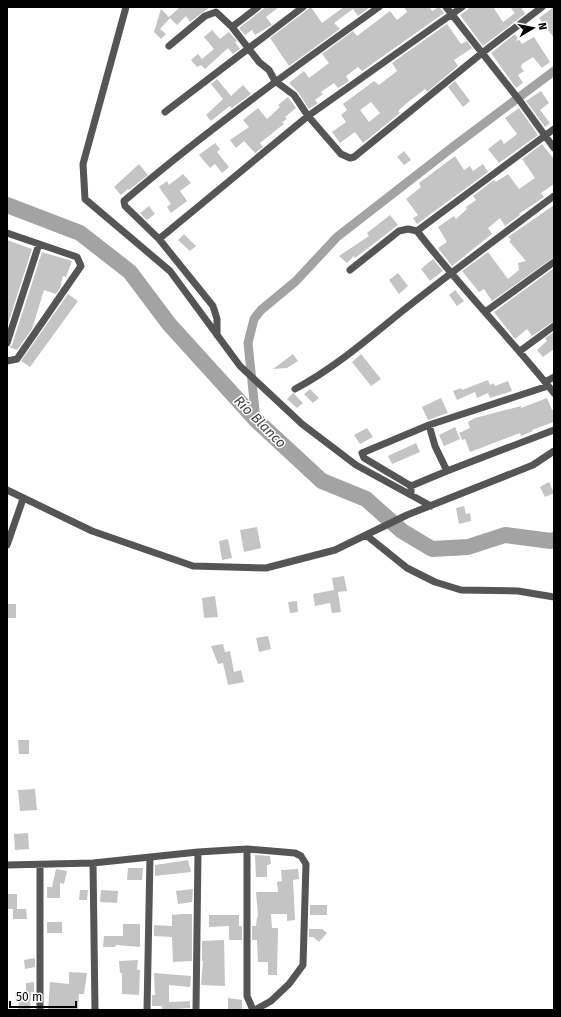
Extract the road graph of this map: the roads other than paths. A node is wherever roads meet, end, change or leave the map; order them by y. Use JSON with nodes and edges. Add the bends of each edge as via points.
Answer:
{"nodes":[{"id":1,"x":126,"y":7,"type":"edge"},
{"id":2,"x":258,"y":7,"type":"edge"},
{"id":3,"x":303,"y":7,"type":"edge"},
{"id":4,"x":379,"y":7,"type":"edge"},
{"id":5,"x":446,"y":7,"type":"edge"},
{"id":6,"x":462,"y":7,"type":"edge"},
{"id":7,"x":542,"y":7,"type":"edge"},
{"id":8,"x":214,"y":9,"type":"edge"},
{"id":9,"x":452,"y":15,"type":"junction"},
{"id":10,"x":232,"y":27,"type":"junction"},
{"id":11,"x":169,"y":46,"type":"dead end"},
{"id":12,"x":248,"y":48,"type":"junction"},
{"id":13,"x":482,"y":53,"type":"junction"},
{"id":14,"x":275,"y":81,"type":"junction"},
{"id":15,"x":165,"y":112,"type":"dead end"},
{"id":16,"x":308,"y":116,"type":"junction"},
{"id":17,"x":554,"y":129,"type":"edge"},
{"id":18,"x":544,"y":136,"type":"junction"},
{"id":19,"x":554,"y":148,"type":"edge"},
{"id":20,"x":554,"y":196,"type":"edge"},
{"id":21,"x":417,"y":231,"type":"junction"},
{"id":22,"x":7,"y":234,"type":"edge"},
{"id":23,"x":159,"y":239,"type":"junction"},
{"id":24,"x":39,"y":244,"type":"junction"},
{"id":25,"x":554,"y":262,"type":"edge"},
{"id":26,"x":350,"y":270,"type":"dead end"},
{"id":27,"x":450,"y":274,"type":"junction"},
{"id":28,"x":485,"y":312,"type":"junction"},
{"id":29,"x":554,"y":326,"type":"edge"},
{"id":30,"x":216,"y":335,"type":"junction"},
{"id":31,"x":7,"y":343,"type":"edge"},
{"id":32,"x":520,"y":351,"type":"junction"},
{"id":33,"x":7,"y":362,"type":"edge"},
{"id":34,"x":554,"y":377,"type":"edge"},
{"id":35,"x":546,"y":384,"type":"junction"},
{"id":36,"x":294,"y":389,"type":"dead end"},
{"id":37,"x":554,"y":393,"type":"edge"},
{"id":38,"x":429,"y":425,"type":"junction"},
{"id":39,"x":554,"y":430,"type":"edge"},
{"id":40,"x":554,"y":452,"type":"edge"},
{"id":41,"x":447,"y":471,"type":"junction"},
{"id":42,"x":411,"y":486,"type":"junction"},
{"id":43,"x":7,"y":490,"type":"edge"},
{"id":44,"x":411,"y":495,"type":"junction"},
{"id":45,"x":23,"y":499,"type":"junction"},
{"id":46,"x":431,"y":506,"type":"junction"},
{"id":47,"x":366,"y":535,"type":"junction"},
{"id":48,"x":7,"y":545,"type":"edge"},
{"id":49,"x":554,"y":597,"type":"edge"},
{"id":50,"x":247,"y":849,"type":"junction"},
{"id":51,"x":198,"y":852,"type":"junction"},
{"id":52,"x":150,"y":857,"type":"junction"},
{"id":53,"x":93,"y":863,"type":"junction"},
{"id":54,"x":7,"y":865,"type":"edge"},
{"id":55,"x":40,"y":865,"type":"junction"},
{"id":56,"x":40,"y":1010,"type":"edge"},
{"id":57,"x":95,"y":1010,"type":"edge"},
{"id":58,"x":147,"y":1010,"type":"edge"},
{"id":59,"x":196,"y":1010,"type":"edge"},
{"id":60,"x":254,"y":1010,"type":"edge"}],
"edges":[{"from":1,"to":30,"type":"street","via":[[83,164],[85,199],[170,271]]},
{"from":2,"to":10,"type":"street"},
{"from":3,"to":12,"type":"street"},
{"from":4,"to":14,"type":"street"},
{"from":5,"to":9,"type":"street"},
{"from":6,"to":9,"type":"street"},
{"from":7,"to":13,"type":"street"},
{"from":8,"to":10,"type":"street"},
{"from":8,"to":11,"type":"street"},
{"from":9,"to":13,"type":"street"},
{"from":9,"to":16,"type":"street"},
{"from":10,"to":12,"type":"street"},
{"from":12,"to":14,"type":"street","via":[[269,70]]},
{"from":12,"to":15,"type":"street"},
{"from":13,"to":16,"type":"street","via":[[354,157],[341,154]]},
{"from":13,"to":18,"type":"street"},
{"from":14,"to":16,"type":"street","via":[[294,95]]},
{"from":14,"to":23,"type":"street","via":[[193,143],[124,201],[125,206]]},
{"from":16,"to":23,"type":"street"},
{"from":17,"to":18,"type":"street"},
{"from":18,"to":19,"type":"street"},
{"from":18,"to":21,"type":"street"},
{"from":20,"to":27,"type":"street"},
{"from":21,"to":26,"type":"street","via":[[399,231]]},
{"from":21,"to":27,"type":"street"},
{"from":22,"to":24,"type":"street"},
{"from":23,"to":30,"type":"street","via":[[213,306],[217,319]]},
{"from":24,"to":31,"type":"street"},
{"from":24,"to":33,"type":"street","via":[[77,256],[81,266],[17,359]]},
{"from":25,"to":28,"type":"street"},
{"from":27,"to":28,"type":"street"},
{"from":27,"to":36,"type":"street","via":[[340,360]]},
{"from":28,"to":32,"type":"street"},
{"from":29,"to":32,"type":"street"},
{"from":30,"to":44,"type":"street","via":[[240,366],[302,424],[356,465]]},
{"from":32,"to":35,"type":"street"},
{"from":34,"to":35,"type":"street"},
{"from":35,"to":37,"type":"street"},
{"from":35,"to":38,"type":"street"},
{"from":38,"to":41,"type":"street","via":[[435,446]]},
{"from":38,"to":42,"type":"street","via":[[362,453],[364,458]]},
{"from":39,"to":41,"type":"street"},
{"from":40,"to":46,"type":"street","via":[[533,465]]},
{"from":41,"to":42,"type":"street"},
{"from":42,"to":44,"type":"street"},
{"from":43,"to":45,"type":"street"},
{"from":44,"to":46,"type":"street"},
{"from":45,"to":47,"type":"street","via":[[92,531],[193,566],[266,568],[335,550]]},
{"from":45,"to":48,"type":"street"},
{"from":46,"to":47,"type":"street"},
{"from":47,"to":49,"type":"street","via":[[407,568],[435,582],[461,590],[518,591]]},
{"from":50,"to":51,"type":"street"},
{"from":50,"to":60,"type":"street","via":[[247,996]]},
{"from":50,"to":60,"type":"street","via":[[295,854],[301,856],[306,864],[303,965],[289,984],[271,1001]]},
{"from":51,"to":52,"type":"street"},
{"from":51,"to":59,"type":"street"},
{"from":52,"to":53,"type":"street"},
{"from":52,"to":58,"type":"street"},
{"from":53,"to":55,"type":"street"},
{"from":53,"to":57,"type":"street"},
{"from":54,"to":55,"type":"street"},
{"from":55,"to":56,"type":"street"}]}
